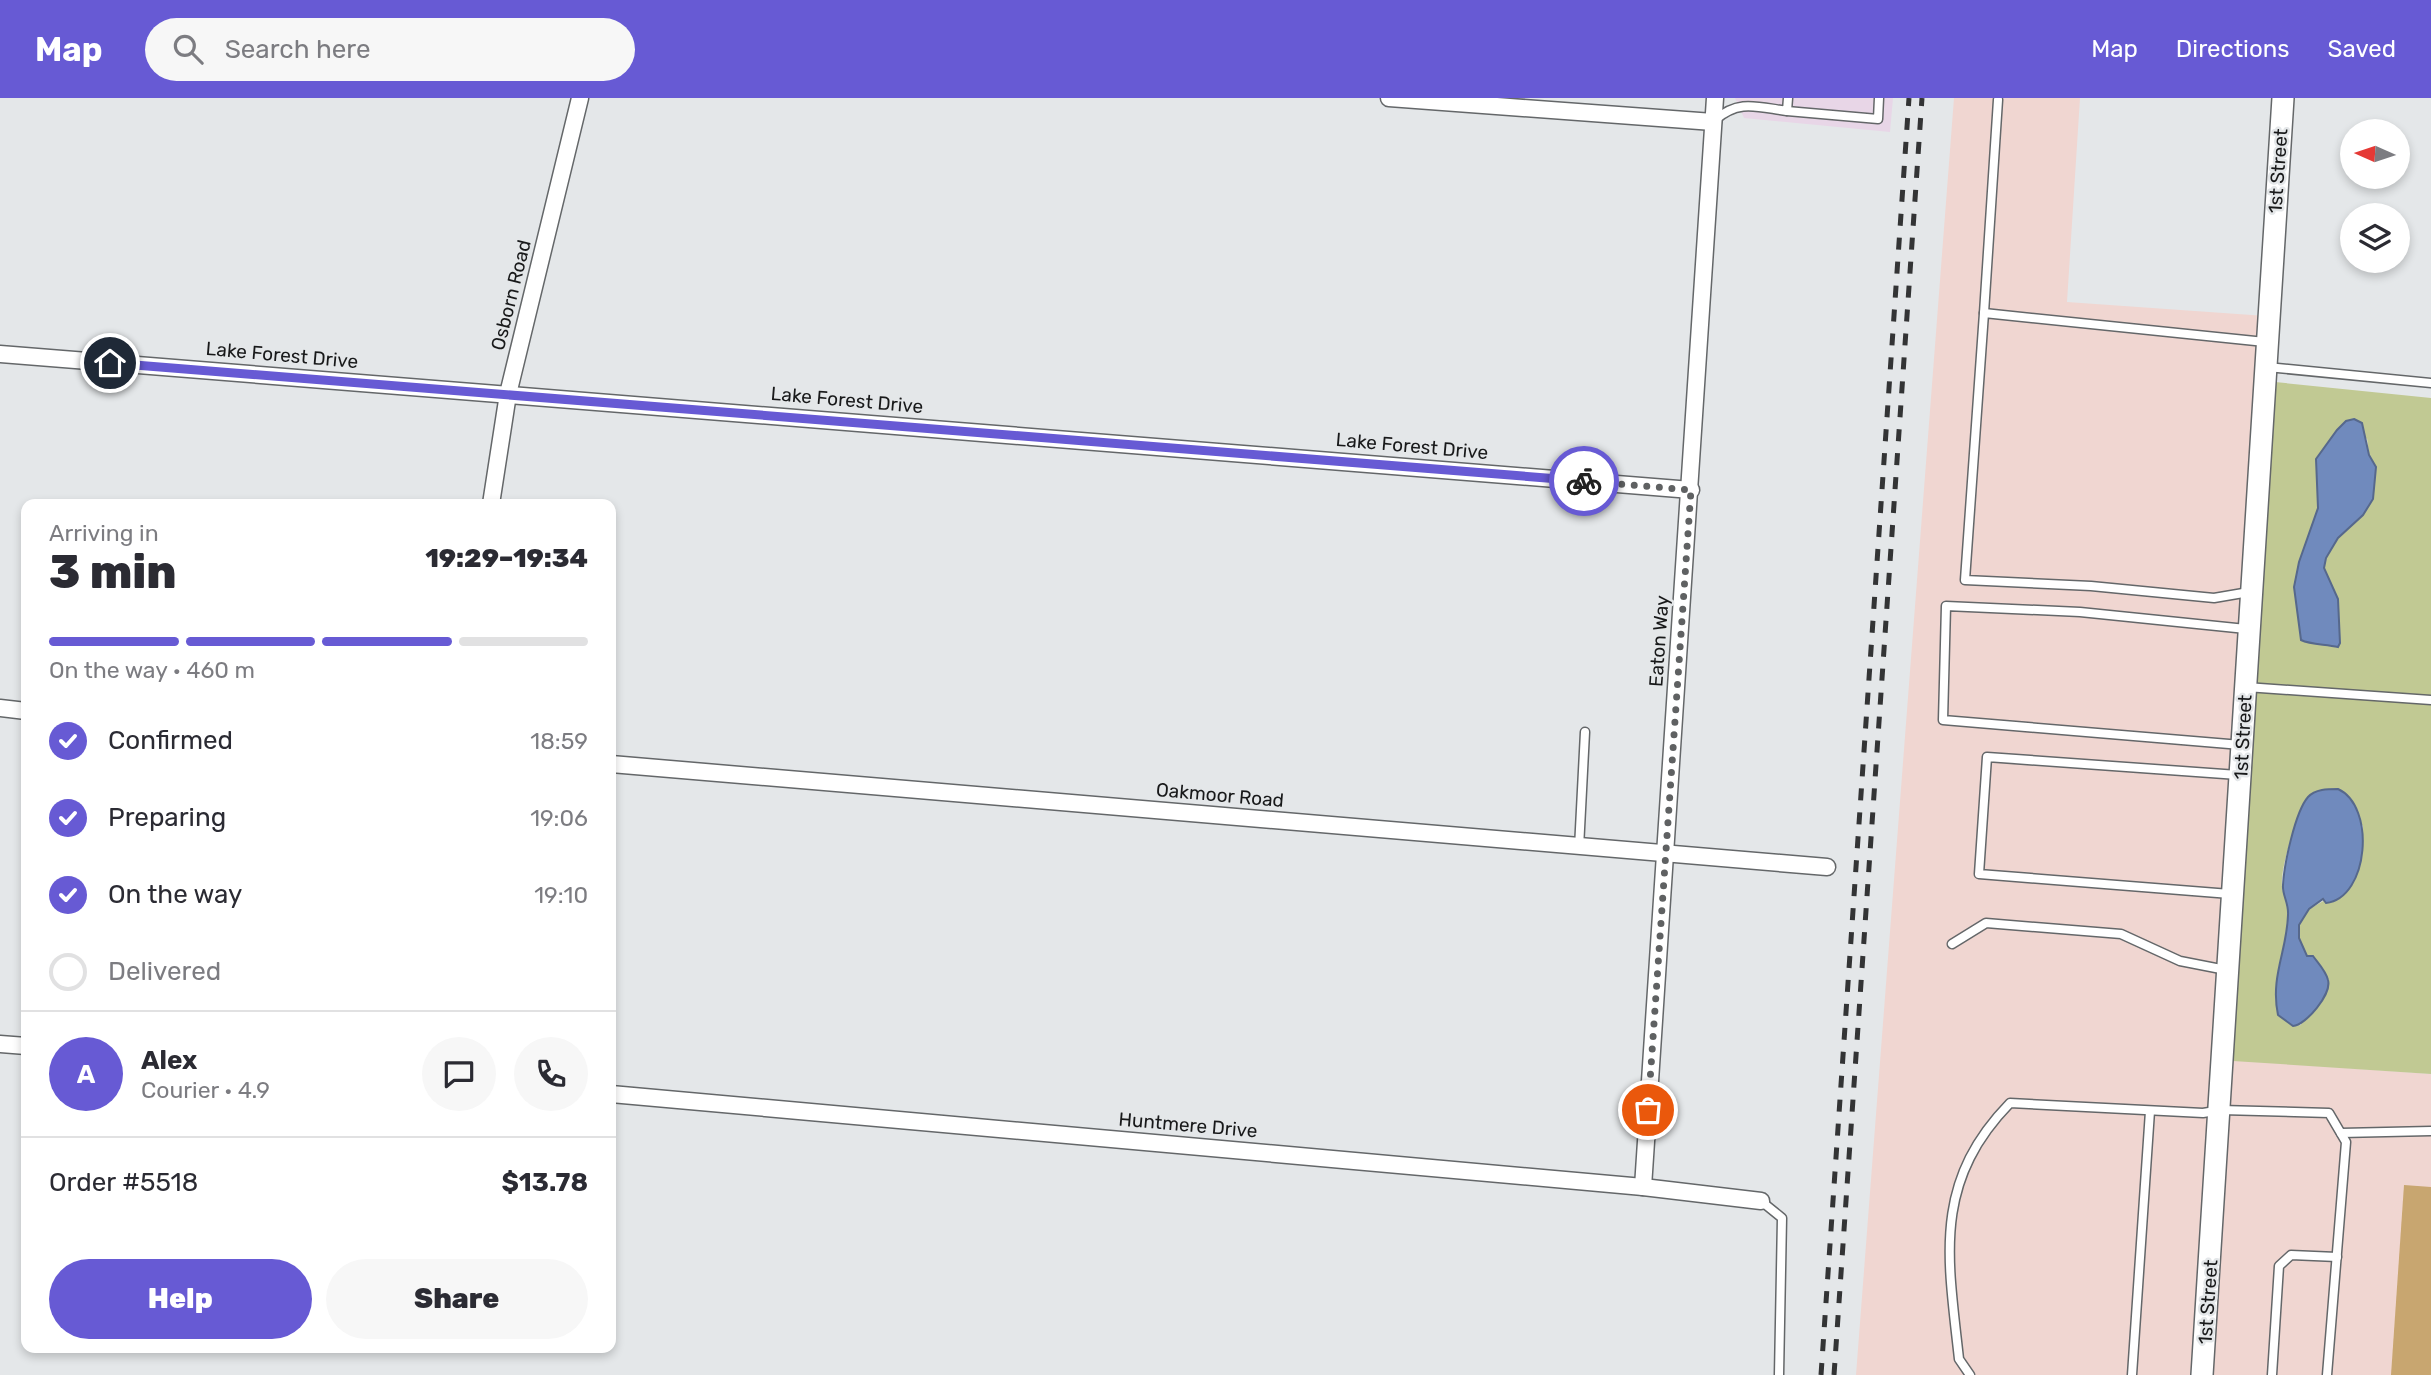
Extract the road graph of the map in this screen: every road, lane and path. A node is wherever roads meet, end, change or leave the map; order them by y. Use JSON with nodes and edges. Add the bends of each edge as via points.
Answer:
{"nodes":[{"id":1,"x":580,"y":98,"type":"edge"},
{"id":2,"x":1389,"y":98,"type":"edge"},
{"id":3,"x":1715,"y":98,"type":"edge"},
{"id":4,"x":1788,"y":98,"type":"edge"},
{"id":5,"x":1879,"y":98,"type":"edge"},
{"id":6,"x":2283,"y":98,"type":"edge"},
{"id":7,"x":1998,"y":100,"type":"dead end"},
{"id":8,"x":1787,"y":111,"type":"junction"},
{"id":9,"x":1713,"y":122,"type":"junction"},
{"id":10,"x":1984,"y":313,"type":"junction"},
{"id":11,"x":2266,"y":342,"type":"junction"},
{"id":12,"x":0,"y":354,"type":"edge"},
{"id":13,"x":2265,"y":367,"type":"junction"},
{"id":14,"x":2431,"y":383,"type":"edge"},
{"id":15,"x":508,"y":394,"type":"junction"},
{"id":16,"x":1691,"y":490,"type":"junction"},
{"id":17,"x":492,"y":499,"type":"edge"},
{"id":18,"x":2252,"y":592,"type":"junction"},
{"id":19,"x":2249,"y":629,"type":"junction"},
{"id":20,"x":2246,"y":687,"type":"junction"},
{"id":21,"x":2431,"y":700,"type":"edge"},
{"id":22,"x":0,"y":708,"type":"edge"},
{"id":23,"x":21,"y":710,"type":"edge"},
{"id":24,"x":1585,"y":732,"type":"dead end"},
{"id":25,"x":2243,"y":745,"type":"junction"},
{"id":26,"x":616,"y":764,"type":"edge"},
{"id":27,"x":2241,"y":775,"type":"junction"},
{"id":28,"x":1580,"y":848,"type":"junction"},
{"id":29,"x":1665,"y":855,"type":"junction"},
{"id":30,"x":1826,"y":867,"type":"dead end"},
{"id":31,"x":2234,"y":894,"type":"junction"},
{"id":32,"x":1952,"y":944,"type":"dead end"},
{"id":33,"x":2229,"y":971,"type":"junction"},
{"id":34,"x":0,"y":1044,"type":"edge"},
{"id":35,"x":21,"y":1046,"type":"edge"},
{"id":36,"x":616,"y":1094,"type":"edge"},
{"id":37,"x":2221,"y":1110,"type":"junction"},
{"id":38,"x":2150,"y":1111,"type":"junction"},
{"id":39,"x":2431,"y":1131,"type":"edge"},
{"id":40,"x":2341,"y":1133,"type":"junction"},
{"id":41,"x":1643,"y":1187,"type":"junction"},
{"id":42,"x":1761,"y":1201,"type":"joint"},
{"id":43,"x":2337,"y":1257,"type":"junction"},
{"id":44,"x":1779,"y":1375,"type":"edge"},
{"id":45,"x":1970,"y":1375,"type":"edge"},
{"id":46,"x":2132,"y":1375,"type":"edge"},
{"id":47,"x":2202,"y":1375,"type":"edge"},
{"id":48,"x":2272,"y":1375,"type":"edge"},
{"id":49,"x":2327,"y":1375,"type":"edge"}],
"edges":[{"from":1,"to":15,"type":"street","name":"Osborn Road"},
{"from":2,"to":9,"type":"street"},
{"from":3,"to":9,"type":"street","name":"Eaton Way"},
{"from":4,"to":8,"type":"lane"},
{"from":5,"to":8,"type":"lane","via":[[1878,119]]},
{"from":6,"to":11,"type":"street","name":"1st Street"},
{"from":7,"to":10,"type":"lane"},
{"from":8,"to":9,"type":"lane","via":[[1740,105],[1727,109]]},
{"from":9,"to":16,"type":"street","name":"Eaton Way"},
{"from":10,"to":11,"type":"lane"},
{"from":10,"to":18,"type":"lane","via":[[1965,580],[2214,598]]},
{"from":11,"to":13,"type":"street","name":"1st Street"},
{"from":12,"to":15,"type":"street","name":"Lake Forest Drive"},
{"from":13,"to":14,"type":"lane"},
{"from":13,"to":18,"type":"street","name":"1st Street"},
{"from":15,"to":16,"type":"street","name":"Lake Forest Drive"},
{"from":15,"to":17,"type":"street","name":"Osborn Road"},
{"from":16,"to":29,"type":"street","name":"Eaton Way"},
{"from":18,"to":19,"type":"street","name":"1st Street"},
{"from":19,"to":20,"type":"street","name":"1st Street"},
{"from":19,"to":25,"type":"lane","via":[[2080,612],[1946,606],[1943,720]]},
{"from":20,"to":21,"type":"lane"},
{"from":20,"to":25,"type":"street","name":"1st Street"},
{"from":22,"to":23,"type":"street"},
{"from":24,"to":28,"type":"lane"},
{"from":25,"to":27,"type":"street","name":"1st Street"},
{"from":26,"to":28,"type":"street","name":"Oakmoor Road"},
{"from":27,"to":31,"type":"street","name":"1st Street"},
{"from":27,"to":31,"type":"lane","via":[[1987,757],[1979,874]]},
{"from":28,"to":29,"type":"street","name":"Oakmoor Road"},
{"from":29,"to":30,"type":"street","name":"Oakmoor Road"},
{"from":29,"to":41,"type":"street","name":"Eaton Way"},
{"from":31,"to":33,"type":"street","name":"1st Street"},
{"from":32,"to":33,"type":"lane","via":[[1986,923],[2121,934],[2180,961]]},
{"from":33,"to":37,"type":"street","name":"1st Street"},
{"from":34,"to":35,"type":"street"},
{"from":36,"to":41,"type":"street","name":"Huntmere Drive"},
{"from":37,"to":38,"type":"lane","via":[[2203,1114]]},
{"from":37,"to":40,"type":"lane","via":[[2329,1113]]},
{"from":37,"to":47,"type":"street","name":"1st Street"},
{"from":38,"to":45,"type":"lane","via":[[2010,1103],[1988,1126],[1963,1170],[1948,1228],[1959,1359]]},
{"from":38,"to":46,"type":"lane"},
{"from":39,"to":40,"type":"lane"},
{"from":40,"to":43,"type":"lane","via":[[2346,1142]]},
{"from":41,"to":42,"type":"street","name":"Huntmere Drive"},
{"from":42,"to":44,"type":"lane","via":[[1782,1218]]},
{"from":43,"to":48,"type":"lane","via":[[2291,1255],[2279,1266]]},
{"from":43,"to":49,"type":"lane"}]}
